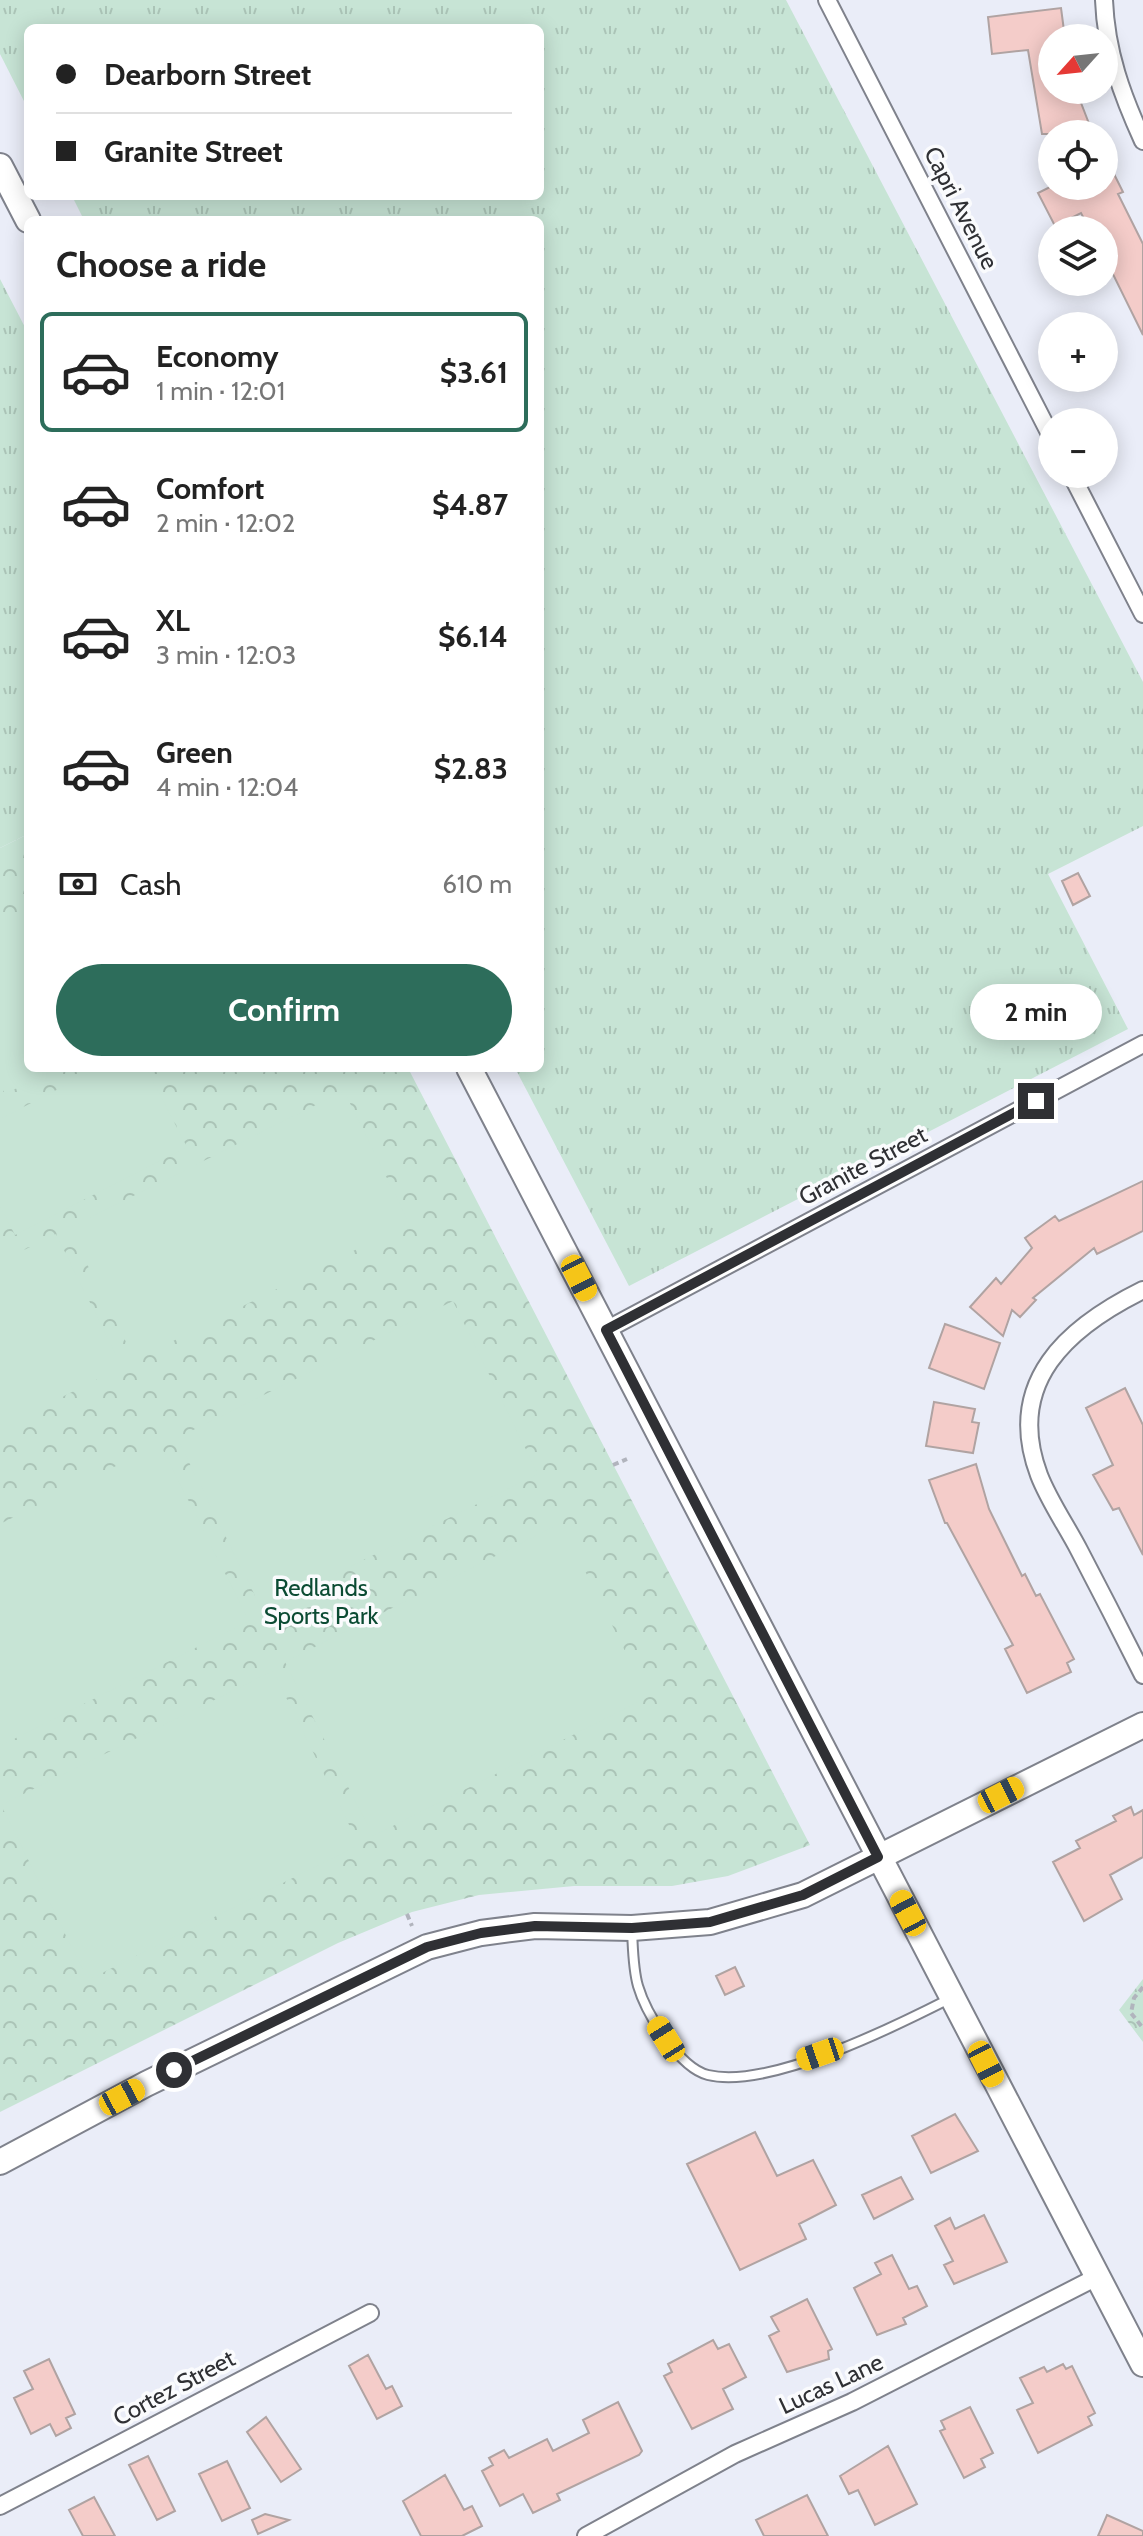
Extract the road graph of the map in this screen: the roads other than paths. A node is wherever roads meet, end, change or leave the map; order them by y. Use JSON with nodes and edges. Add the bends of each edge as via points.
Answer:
{"nodes":[{"id":1,"x":827,"y":0,"type":"edge"},
{"id":2,"x":1104,"y":0,"type":"edge"},
{"id":3,"x":1143,"y":141,"type":"edge"},
{"id":4,"x":0,"y":166,"type":"edge"},
{"id":5,"x":26,"y":216,"type":"edge"},
{"id":6,"x":1038,"y":411,"type":"edge"},
{"id":7,"x":1078,"y":488,"type":"edge"},
{"id":8,"x":1143,"y":614,"type":"edge"},
{"id":9,"x":1143,"y":1044,"type":"edge"},
{"id":10,"x":471,"y":1072,"type":"edge"},
{"id":11,"x":1143,"y":1290,"type":"edge"},
{"id":12,"x":606,"y":1330,"type":"junction"},
{"id":13,"x":1143,"y":1675,"type":"edge"},
{"id":14,"x":1143,"y":1725,"type":"edge"},
{"id":15,"x":878,"y":1857,"type":"junction"},
{"id":16,"x":632,"y":1928,"type":"junction"},
{"id":17,"x":952,"y":1998,"type":"junction"},
{"id":18,"x":0,"y":2162,"type":"edge"},
{"id":19,"x":1097,"y":2277,"type":"junction"},
{"id":20,"x":370,"y":2313,"type":"dead end"},
{"id":21,"x":1143,"y":2364,"type":"edge"},
{"id":22,"x":0,"y":2506,"type":"edge"},
{"id":23,"x":586,"y":2536,"type":"edge"}],
"edges":[{"from":1,"to":6,"type":"street","name":"Capri Avenue"},
{"from":2,"to":3,"type":"street","via":[[1109,53]]},
{"from":4,"to":5,"type":"street"},
{"from":7,"to":8,"type":"street"},
{"from":9,"to":12,"type":"street","name":"Granite Street"},
{"from":10,"to":12,"type":"street"},
{"from":11,"to":13,"type":"street","via":[[1063,1341],[1033,1395],[1030,1433],[1039,1475]]},
{"from":12,"to":15,"type":"street"},
{"from":14,"to":15,"type":"street"},
{"from":15,"to":16,"type":"street","via":[[803,1895],[710,1922]]},
{"from":15,"to":17,"type":"street"},
{"from":16,"to":17,"type":"lane","via":[[637,1984],[648,2011],[666,2039],[705,2075],[760,2074],[884,2032]]},
{"from":16,"to":18,"type":"street","via":[[535,1926],[427,1947],[146,2084]]},
{"from":17,"to":19,"type":"street"},
{"from":19,"to":21,"type":"street"},
{"from":19,"to":23,"type":"street","name":"Lucas Lane","via":[[852,2402],[735,2454]]},
{"from":20,"to":22,"type":"street","name":"Cortez Street"}]}
